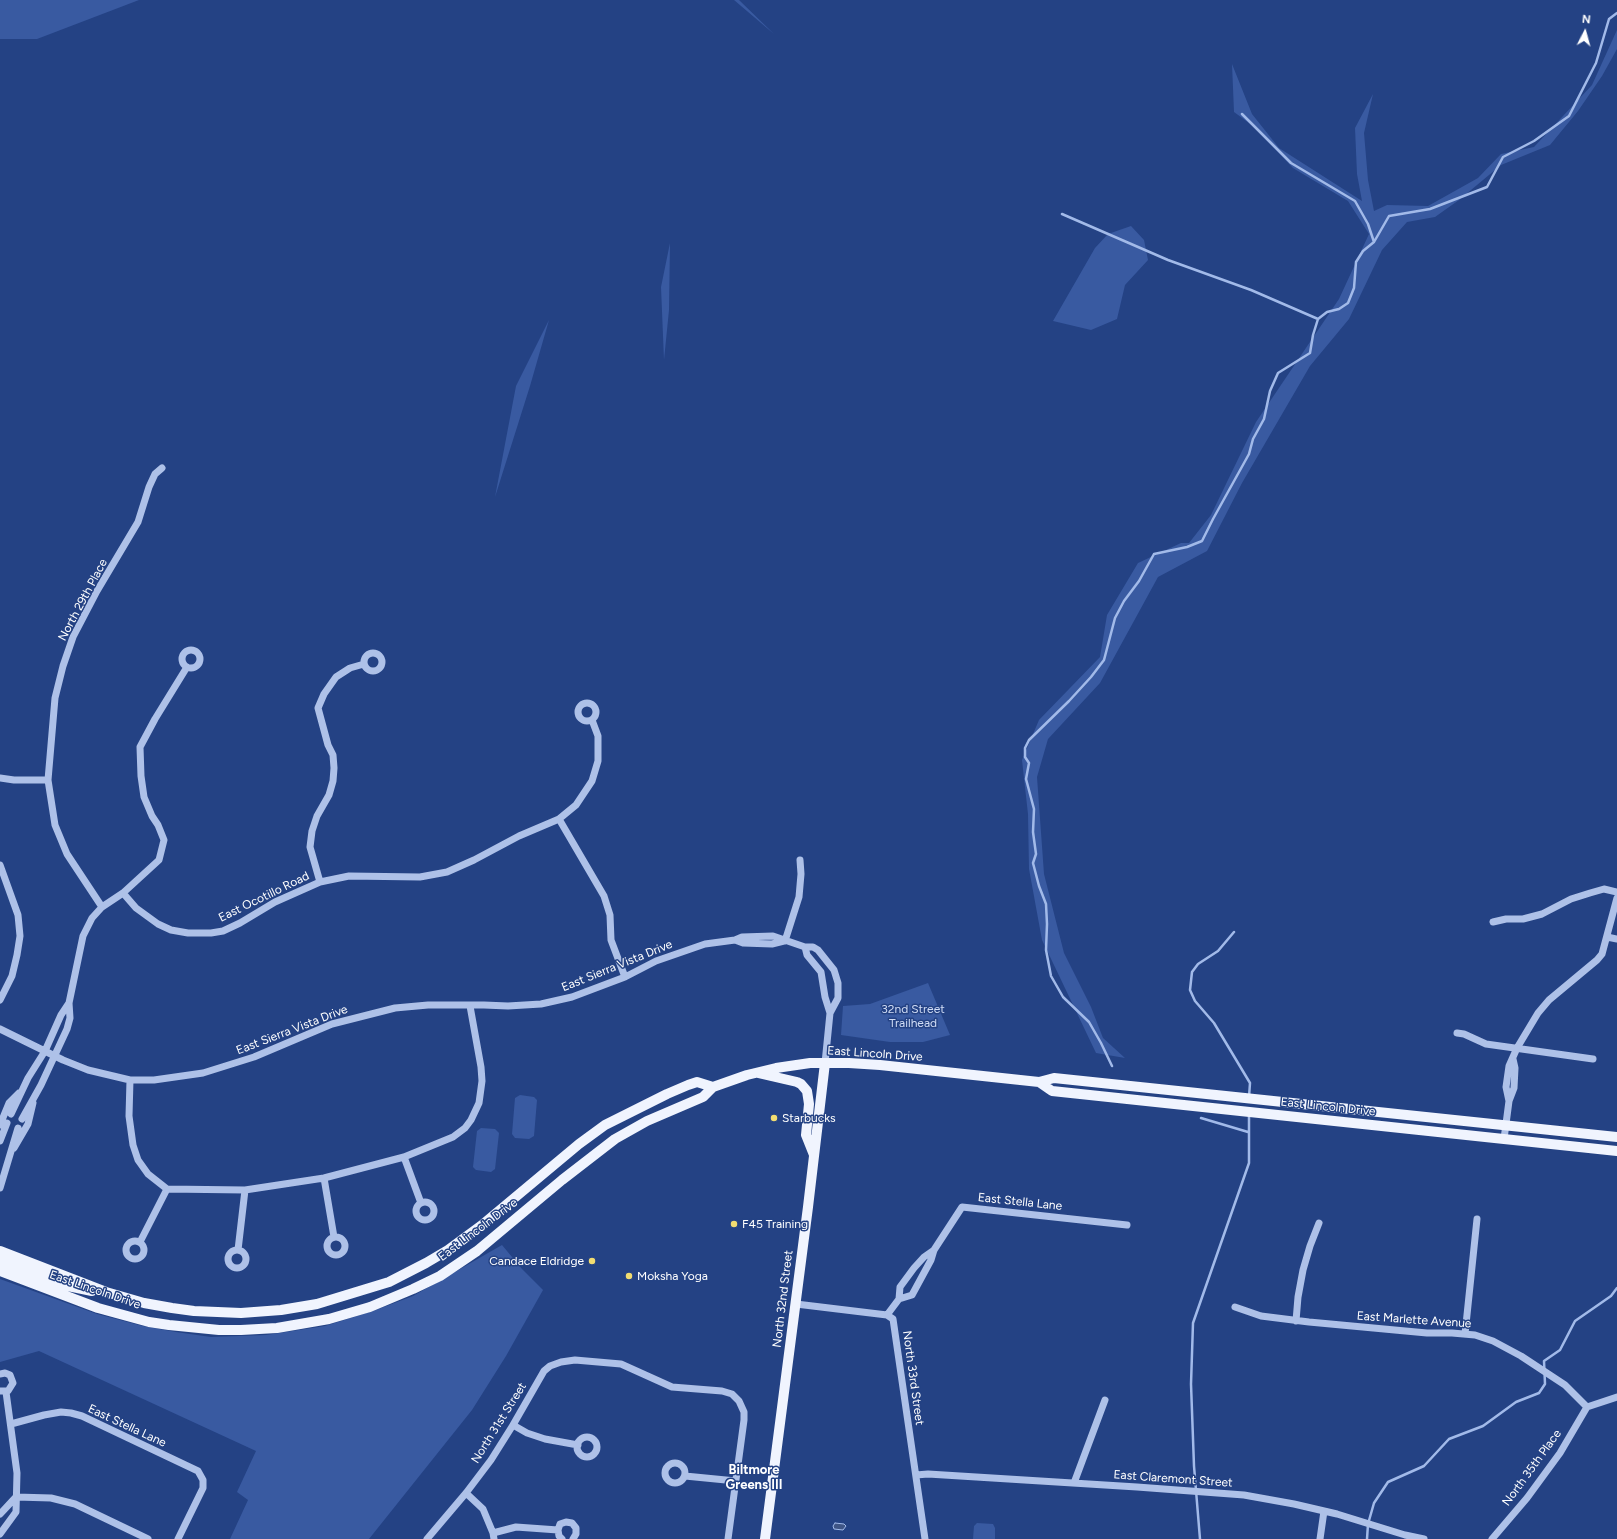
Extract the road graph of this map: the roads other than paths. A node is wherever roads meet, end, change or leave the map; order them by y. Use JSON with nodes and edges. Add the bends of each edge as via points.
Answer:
{"nodes":[{"id":1,"x":162,"y":468,"type":"dead end"},
{"id":2,"x":364,"y":664,"type":"dead end"},
{"id":3,"x":186,"y":667,"type":"dead end"},
{"id":4,"x":592,"y":720,"type":"dead end"},
{"id":5,"x":0,"y":778,"type":"edge"},
{"id":6,"x":48,"y":780,"type":"junction"},
{"id":7,"x":559,"y":819,"type":"junction"},
{"id":8,"x":800,"y":860,"type":"dead end"},
{"id":9,"x":0,"y":865,"type":"edge"},
{"id":10,"x":320,"y":882,"type":"junction"},
{"id":11,"x":1617,"y":892,"type":"edge"},
{"id":12,"x":123,"y":893,"type":"junction"},
{"id":13,"x":1617,"y":898,"type":"edge"},
{"id":14,"x":102,"y":907,"type":"junction"},
{"id":15,"x":1493,"y":922,"type":"dead end"},
{"id":16,"x":1607,"y":937,"type":"junction"},
{"id":17,"x":1617,"y":939,"type":"edge"},
{"id":18,"x":785,"y":940,"type":"junction"},
{"id":19,"x":805,"y":947,"type":"junction"},
{"id":20,"x":826,"y":960,"type":"junction"},
{"id":21,"x":817,"y":966,"type":"junction"},
{"id":22,"x":625,"y":977,"type":"junction"},
{"id":23,"x":0,"y":1000,"type":"edge"},
{"id":24,"x":69,"y":1003,"type":"junction"},
{"id":25,"x":470,"y":1006,"type":"junction"},
{"id":26,"x":830,"y":1013,"type":"junction"},
{"id":27,"x":0,"y":1029,"type":"edge"},
{"id":28,"x":1457,"y":1033,"type":"dead end"},
{"id":29,"x":1517,"y":1048,"type":"junction"},
{"id":30,"x":45,"y":1051,"type":"junction"},
{"id":31,"x":55,"y":1056,"type":"junction"},
{"id":32,"x":1593,"y":1059,"type":"dead end"},
{"id":33,"x":825,"y":1063,"type":"junction"},
{"id":34,"x":756,"y":1073,"type":"junction"},
{"id":35,"x":130,"y":1080,"type":"junction"},
{"id":36,"x":1039,"y":1082,"type":"junction"},
{"id":37,"x":713,"y":1087,"type":"junction"},
{"id":38,"x":23,"y":1089,"type":"junction"},
{"id":39,"x":35,"y":1095,"type":"junction"},
{"id":40,"x":1228,"y":1097,"type":"junction"},
{"id":41,"x":1226,"y":1110,"type":"junction"},
{"id":42,"x":11,"y":1114,"type":"dead end"},
{"id":43,"x":22,"y":1119,"type":"dead end"},
{"id":44,"x":4,"y":1124,"type":"edge"},
{"id":45,"x":1506,"y":1126,"type":"junction"},
{"id":46,"x":18,"y":1128,"type":"dead end"},
{"id":47,"x":1617,"y":1138,"type":"edge"},
{"id":48,"x":1504,"y":1139,"type":"junction"},
{"id":49,"x":0,"y":1141,"type":"edge"},
{"id":50,"x":1617,"y":1151,"type":"edge"},
{"id":51,"x":11,"y":1152,"type":"junction"},
{"id":52,"x":404,"y":1157,"type":"junction"},
{"id":53,"x":814,"y":1157,"type":"junction"},
{"id":54,"x":324,"y":1178,"type":"junction"},
{"id":55,"x":0,"y":1188,"type":"edge"},
{"id":56,"x":167,"y":1189,"type":"junction"},
{"id":57,"x":245,"y":1190,"type":"junction"},
{"id":58,"x":421,"y":1203,"type":"dead end"},
{"id":59,"x":1477,"y":1218,"type":"dead end"},
{"id":60,"x":1319,"y":1223,"type":"dead end"},
{"id":61,"x":1127,"y":1225,"type":"dead end"},
{"id":62,"x":334,"y":1237,"type":"dead end"},
{"id":63,"x":140,"y":1242,"type":"dead end"},
{"id":64,"x":238,"y":1250,"type":"dead end"},
{"id":65,"x":934,"y":1250,"type":"junction"},
{"id":66,"x":0,"y":1251,"type":"edge"},
{"id":67,"x":0,"y":1261,"type":"edge"},
{"id":68,"x":0,"y":1271,"type":"edge"},
{"id":69,"x":31,"y":1273,"type":"junction"},
{"id":70,"x":56,"y":1282,"type":"junction"},
{"id":71,"x":899,"y":1299,"type":"junction"},
{"id":72,"x":796,"y":1304,"type":"junction"},
{"id":73,"x":1235,"y":1307,"type":"dead end"},
{"id":74,"x":887,"y":1315,"type":"junction"},
{"id":75,"x":1296,"y":1321,"type":"junction"},
{"id":76,"x":1465,"y":1334,"type":"junction"},
{"id":77,"x":0,"y":1374,"type":"edge"},
{"id":78,"x":3,"y":1391,"type":"edge"},
{"id":79,"x":1617,"y":1397,"type":"edge"},
{"id":80,"x":1105,"y":1400,"type":"dead end"},
{"id":81,"x":1587,"y":1407,"type":"junction"},
{"id":82,"x":11,"y":1424,"type":"junction"},
{"id":83,"x":513,"y":1425,"type":"junction"},
{"id":84,"x":578,"y":1445,"type":"dead end"},
{"id":85,"x":916,"y":1475,"type":"junction"},
{"id":86,"x":685,"y":1476,"type":"dead end"},
{"id":87,"x":736,"y":1481,"type":"junction"},
{"id":88,"x":1074,"y":1483,"type":"junction"},
{"id":89,"x":466,"y":1493,"type":"junction"},
{"id":90,"x":16,"y":1497,"type":"junction"},
{"id":91,"x":1324,"y":1511,"type":"junction"},
{"id":92,"x":0,"y":1514,"type":"edge"},
{"id":93,"x":558,"y":1530,"type":"junction"},
{"id":94,"x":0,"y":1534,"type":"edge"},
{"id":95,"x":494,"y":1536,"type":"edge"},
{"id":96,"x":148,"y":1539,"type":"edge"},
{"id":97,"x":178,"y":1539,"type":"edge"},
{"id":98,"x":427,"y":1539,"type":"edge"},
{"id":99,"x":562,"y":1539,"type":"edge"},
{"id":100,"x":573,"y":1539,"type":"edge"},
{"id":101,"x":728,"y":1539,"type":"edge"},
{"id":102,"x":765,"y":1539,"type":"edge"},
{"id":103,"x":925,"y":1539,"type":"edge"},
{"id":104,"x":1320,"y":1539,"type":"edge"},
{"id":105,"x":1424,"y":1539,"type":"edge"},
{"id":106,"x":1492,"y":1539,"type":"edge"}],
"edges":[{"from":1,"to":6,"type":"street","name":"North 29th Place","via":[[155,474],[149,487],[138,522],[73,637],[55,698]]},
{"from":2,"to":10,"type":"street","via":[[350,668],[336,677],[318,708],[333,755],[334,768],[329,795],[317,816],[310,847]]},
{"from":3,"to":12,"type":"street","via":[[140,747],[144,797],[164,840],[159,860]]},
{"from":4,"to":7,"type":"street","name":"East Ocotillo Road","via":[[599,748],[592,781],[576,805]]},
{"from":5,"to":6,"type":"street"},
{"from":6,"to":14,"type":"street","name":"North 29th Place","via":[[55,825],[67,854]]},
{"from":7,"to":10,"type":"street","name":"East Ocotillo Road","via":[[447,872],[420,877],[349,876]]},
{"from":7,"to":22,"type":"street","via":[[604,896],[610,916],[611,940]]},
{"from":8,"to":18,"type":"street","via":[[799,897]]},
{"from":9,"to":23,"type":"street","via":[[18,915],[20,936],[12,976]]},
{"from":10,"to":12,"type":"street","name":"East Ocotillo Road","via":[[274,902],[223,931],[211,933],[171,930],[136,908]]},
{"from":11,"to":15,"type":"street","via":[[1604,890],[1590,893],[1542,914]]},
{"from":12,"to":14,"type":"street"},
{"from":13,"to":16,"type":"street"},
{"from":14,"to":24,"type":"street","via":[[92,918],[83,936]]},
{"from":16,"to":17,"type":"street"},
{"from":16,"to":29,"type":"street","via":[[1602,954],[1549,1000]]},
{"from":18,"to":19,"type":"street"},
{"from":18,"to":22,"type":"street","name":"East Sierra Vista Drive","via":[[772,944],[742,943],[735,940],[705,944],[656,961]]},
{"from":19,"to":20,"type":"street","via":[[813,947]]},
{"from":19,"to":21,"type":"street","via":[[807,955]]},
{"from":20,"to":21,"type":"street"},
{"from":20,"to":26,"type":"street","via":[[834,970],[838,982],[838,998]]},
{"from":21,"to":26,"type":"street","via":[[821,972]]},
{"from":22,"to":25,"type":"street","name":"East Sierra Vista Drive","via":[[572,997],[541,1004]]},
{"from":24,"to":30,"type":"street"},
{"from":24,"to":31,"type":"street","via":[[70,1018]]},
{"from":25,"to":35,"type":"street","name":"East Sierra Vista Drive","via":[[428,1005],[396,1008],[332,1024],[254,1057],[203,1073],[154,1080]]},
{"from":25,"to":52,"type":"street","via":[[482,1081],[476,1112],[465,1128],[452,1137]]},
{"from":26,"to":33,"type":"street"},
{"from":27,"to":30,"type":"street","name":"East Sierra Vista Drive"},
{"from":28,"to":29,"type":"street","via":[[1486,1044]]},
{"from":29,"to":32,"type":"street"},
{"from":29,"to":45,"type":"street","via":[[1513,1059],[1514,1088],[1508,1101]]},
{"from":30,"to":31,"type":"street","name":"East Sierra Vista Drive"},
{"from":30,"to":38,"type":"street"},
{"from":31,"to":35,"type":"street","name":"East Sierra Vista Drive","via":[[88,1070]]},
{"from":31,"to":39,"type":"street"},
{"from":33,"to":34,"type":"main road","name":"East Lincoln Drive","via":[[790,1066]]},
{"from":33,"to":36,"type":"main road","name":"East Lincoln Drive","via":[[880,1065]]},
{"from":33,"to":53,"type":"main road","name":"North 32nd Street"},
{"from":34,"to":37,"type":"main road","name":"East Lincoln Drive"},
{"from":34,"to":53,"type":"main road","via":[[797,1082],[807,1091],[809,1104],[806,1135]]},
{"from":35,"to":56,"type":"street","via":[[129,1116],[138,1160],[148,1174]]},
{"from":36,"to":40,"type":"main road","name":"East Lincoln Drive","via":[[1054,1078]]},
{"from":36,"to":41,"type":"main road","name":"East Lincoln Drive","via":[[1052,1091]]},
{"from":37,"to":70,"type":"main road","name":"East Lincoln Drive","via":[[697,1082],[688,1085],[605,1125],[448,1250],[389,1282],[357,1293],[317,1304],[241,1313],[172,1308]]},
{"from":37,"to":70,"type":"main road","name":"East Lincoln Drive","via":[[703,1097],[646,1121],[615,1139],[477,1251],[440,1276],[370,1307],[310,1323],[270,1328],[190,1328],[149,1322],[98,1308]]},
{"from":38,"to":42,"type":"street"},
{"from":38,"to":44,"type":"street","via":[[9,1103]]},
{"from":39,"to":43,"type":"street"},
{"from":39,"to":51,"type":"street","via":[[28,1124]]},
{"from":40,"to":41,"type":"main road"},
{"from":40,"to":45,"type":"main road","name":"East Lincoln Drive"},
{"from":41,"to":48,"type":"main road","name":"East Lincoln Drive"},
{"from":44,"to":49,"type":"street"},
{"from":45,"to":47,"type":"main road","name":"East Lincoln Drive"},
{"from":45,"to":48,"type":"street"},
{"from":46,"to":51,"type":"street"},
{"from":48,"to":50,"type":"main road","name":"East Lincoln Drive"},
{"from":51,"to":55,"type":"street"},
{"from":52,"to":54,"type":"street"},
{"from":52,"to":58,"type":"street"},
{"from":53,"to":72,"type":"main road","name":"North 32nd Street"},
{"from":54,"to":57,"type":"street"},
{"from":54,"to":62,"type":"street"},
{"from":56,"to":57,"type":"street"},
{"from":56,"to":63,"type":"street"},
{"from":57,"to":64,"type":"street"},
{"from":59,"to":76,"type":"street"},
{"from":60,"to":75,"type":"street","via":[[1303,1270]]},
{"from":61,"to":65,"type":"street","name":"East Stella Lane","via":[[962,1207]]},
{"from":65,"to":71,"type":"street","name":"East Stella Lane","via":[[924,1257],[900,1287]]},
{"from":65,"to":71,"type":"street","name":"East Stella Lane","via":[[912,1294]]},
{"from":66,"to":69,"type":"main road","name":"East Lincoln Drive"},
{"from":67,"to":69,"type":"main road"},
{"from":68,"to":69,"type":"main road","name":"East Lincoln Drive"},
{"from":69,"to":70,"type":"main road","name":"East Lincoln Drive"},
{"from":69,"to":70,"type":"main road","name":"East Lincoln Drive"},
{"from":71,"to":74,"type":"street","name":"East Stella Lane"},
{"from":72,"to":74,"type":"street"},
{"from":72,"to":102,"type":"main road","name":"North 32nd Street"},
{"from":73,"to":75,"type":"street","name":"East Marlette Avenue","via":[[1261,1316]]},
{"from":74,"to":85,"type":"street","name":"North 33rd Street","via":[[893,1318],[895,1325]]},
{"from":75,"to":76,"type":"street","name":"East Marlette Avenue"},
{"from":76,"to":81,"type":"street","name":"East Marlette Avenue","via":[[1493,1341],[1507,1348],[1564,1385]]},
{"from":77,"to":78,"type":"street","via":[[8,1374],[13,1381],[11,1389]]},
{"from":78,"to":82,"type":"street"},
{"from":79,"to":81,"type":"street"},
{"from":80,"to":88,"type":"street"},
{"from":81,"to":106,"type":"street","name":"North 35th Place","via":[[1560,1453],[1527,1498]]},
{"from":82,"to":90,"type":"street","via":[[17,1474]]},
{"from":82,"to":97,"type":"street","name":"East Stella Lane","via":[[61,1412],[82,1416],[198,1471],[203,1480],[203,1488]]},
{"from":83,"to":84,"type":"street","via":[[546,1439]]},
{"from":83,"to":87,"type":"street","name":"North 31st Street","via":[[540,1378],[550,1366],[575,1360],[621,1364],[672,1387],[722,1391],[732,1394],[739,1401],[744,1412],[744,1420]]},
{"from":83,"to":89,"type":"street","name":"North 31st Street"},
{"from":85,"to":88,"type":"street","name":"East Claremont Street"},
{"from":85,"to":103,"type":"street","name":"North 33rd Street"},
{"from":86,"to":87,"type":"street"},
{"from":87,"to":101,"type":"street","name":"North 31st Street"},
{"from":88,"to":91,"type":"street","name":"East Claremont Street","via":[[1244,1495]]},
{"from":89,"to":95,"type":"street","via":[[483,1509]]},
{"from":89,"to":98,"type":"street","name":"North 31st Street"},
{"from":90,"to":92,"type":"street"},
{"from":90,"to":94,"type":"street","via":[[16,1512]]},
{"from":90,"to":96,"type":"street","via":[[51,1498],[75,1504]]},
{"from":91,"to":104,"type":"street"},
{"from":91,"to":105,"type":"street","name":"East Claremont Street"},
{"from":93,"to":95,"type":"street","via":[[516,1527]]},
{"from":93,"to":99,"type":"street"},
{"from":93,"to":100,"type":"street","via":[[563,1523],[572,1523],[577,1531]]}]}
